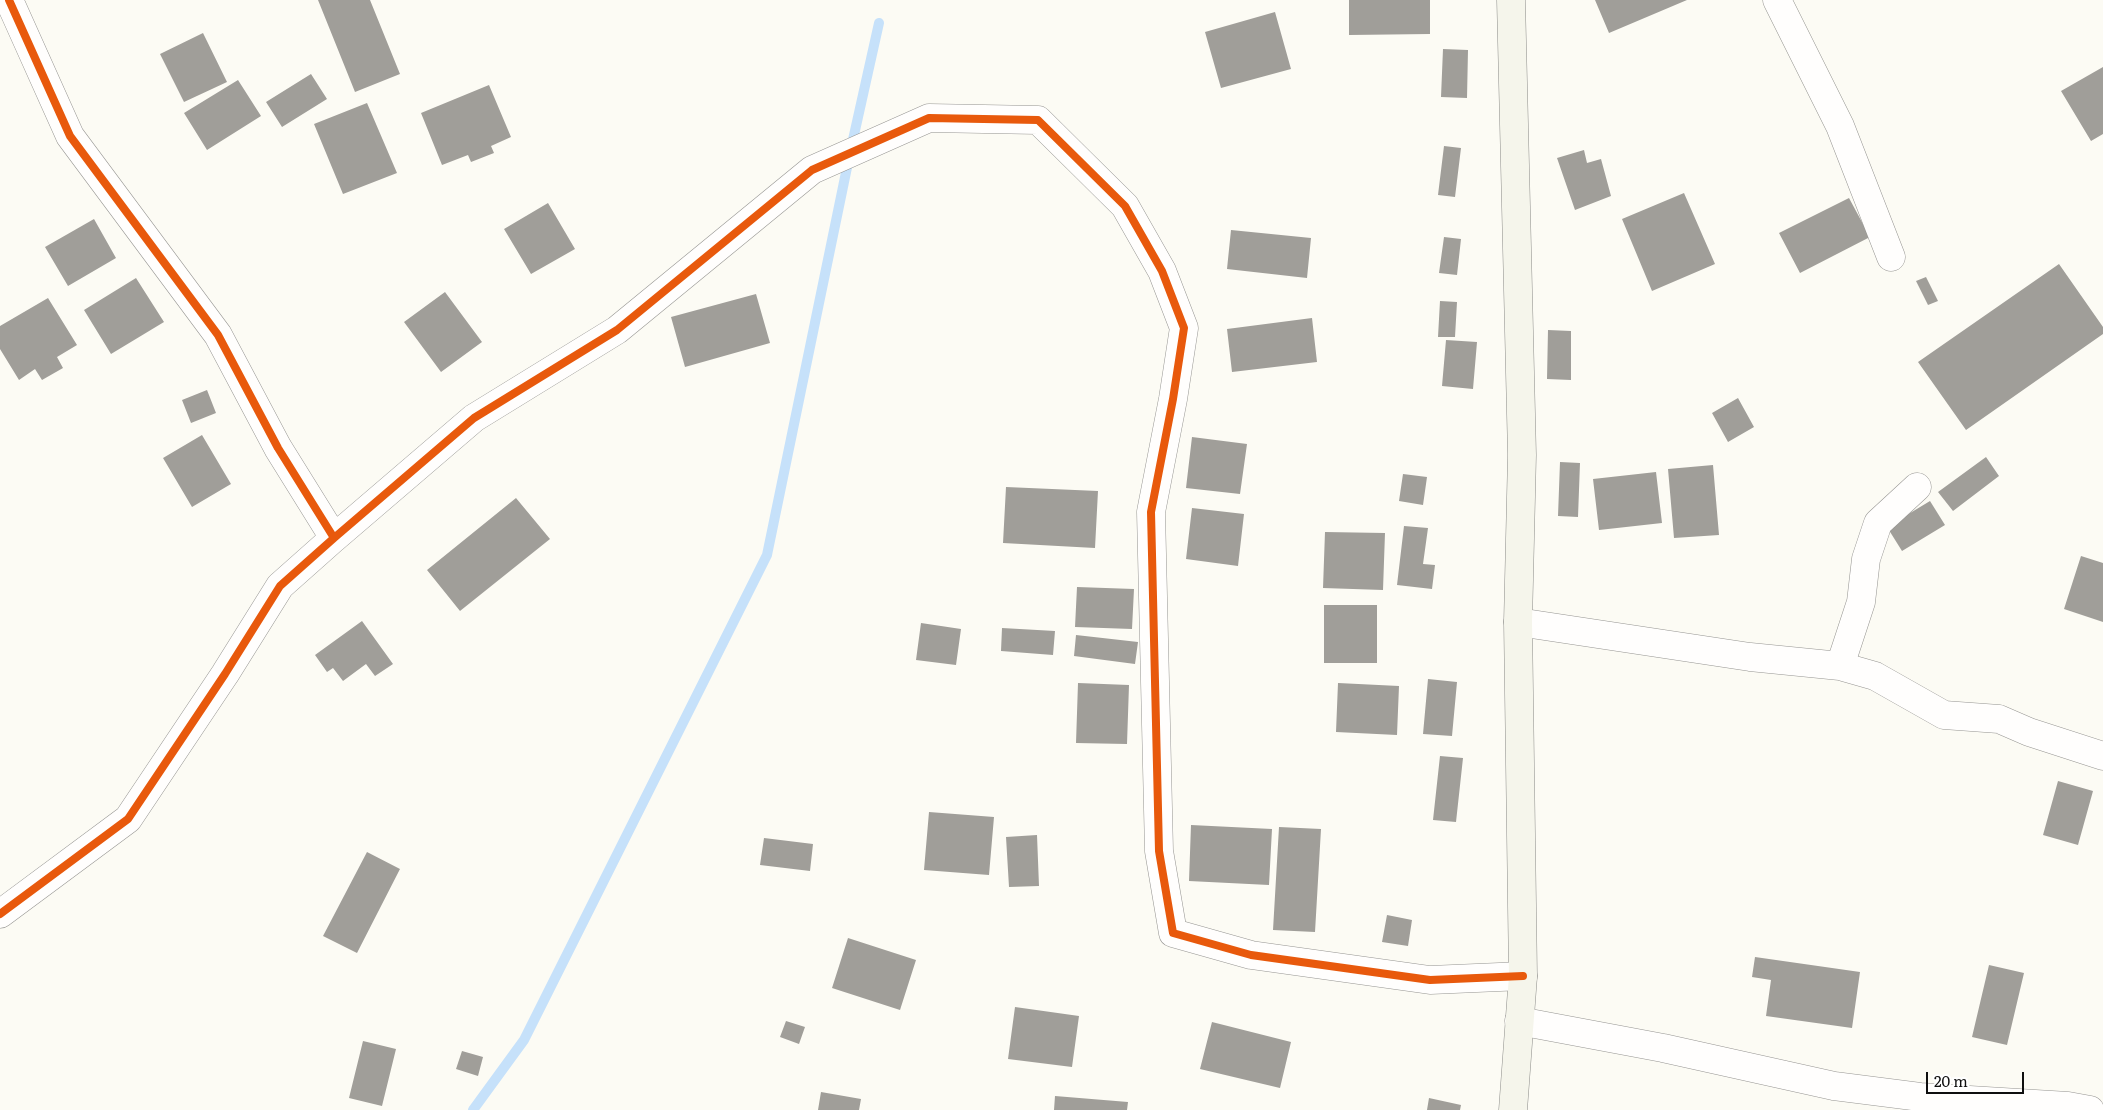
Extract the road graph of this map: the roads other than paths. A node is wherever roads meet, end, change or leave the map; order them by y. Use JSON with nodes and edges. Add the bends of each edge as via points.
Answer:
{"nodes":[{"id":1,"x":9,"y":0,"type":"edge"},
{"id":2,"x":1511,"y":0,"type":"edge"},
{"id":3,"x":1777,"y":0,"type":"edge"},
{"id":4,"x":1891,"y":257,"type":"dead end"},
{"id":5,"x":1917,"y":486,"type":"dead end"},
{"id":6,"x":334,"y":538,"type":"junction"},
{"id":7,"x":1518,"y":622,"type":"junction"},
{"id":8,"x":1840,"y":666,"type":"junction"},
{"id":9,"x":2103,"y":756,"type":"edge"},
{"id":10,"x":0,"y":914,"type":"edge"},
{"id":11,"x":1523,"y":976,"type":"junction"},
{"id":12,"x":1519,"y":1021,"type":"junction"},
{"id":13,"x":1513,"y":1110,"type":"edge"},
{"id":14,"x":2090,"y":1110,"type":"edge"}],
"edges":[{"from":1,"to":6,"type":"street","via":[[70,136],[218,335],[278,448]]},
{"from":2,"to":7,"type":"street","via":[[1522,454]]},
{"from":3,"to":4,"type":"street","via":[[1840,126]]},
{"from":5,"to":8,"type":"street","via":[[1878,523],[1866,559],[1861,602]]},
{"from":6,"to":10,"type":"street","via":[[280,586],[128,819]]},
{"from":6,"to":11,"type":"street","via":[[474,418],[618,330],[812,170],[929,118],[1038,120],[1125,206],[1162,270],[1184,328],[1151,512],[1159,852],[1174,932],[1251,955],[1430,980]]},
{"from":7,"to":8,"type":"street","via":[[1750,657]]},
{"from":7,"to":11,"type":"street"},
{"from":8,"to":9,"type":"street","via":[[1875,676],[1944,715],[1999,719]]},
{"from":11,"to":12,"type":"street"},
{"from":12,"to":13,"type":"street"},
{"from":12,"to":14,"type":"street","via":[[1834,1086],[1920,1098]]}]}
